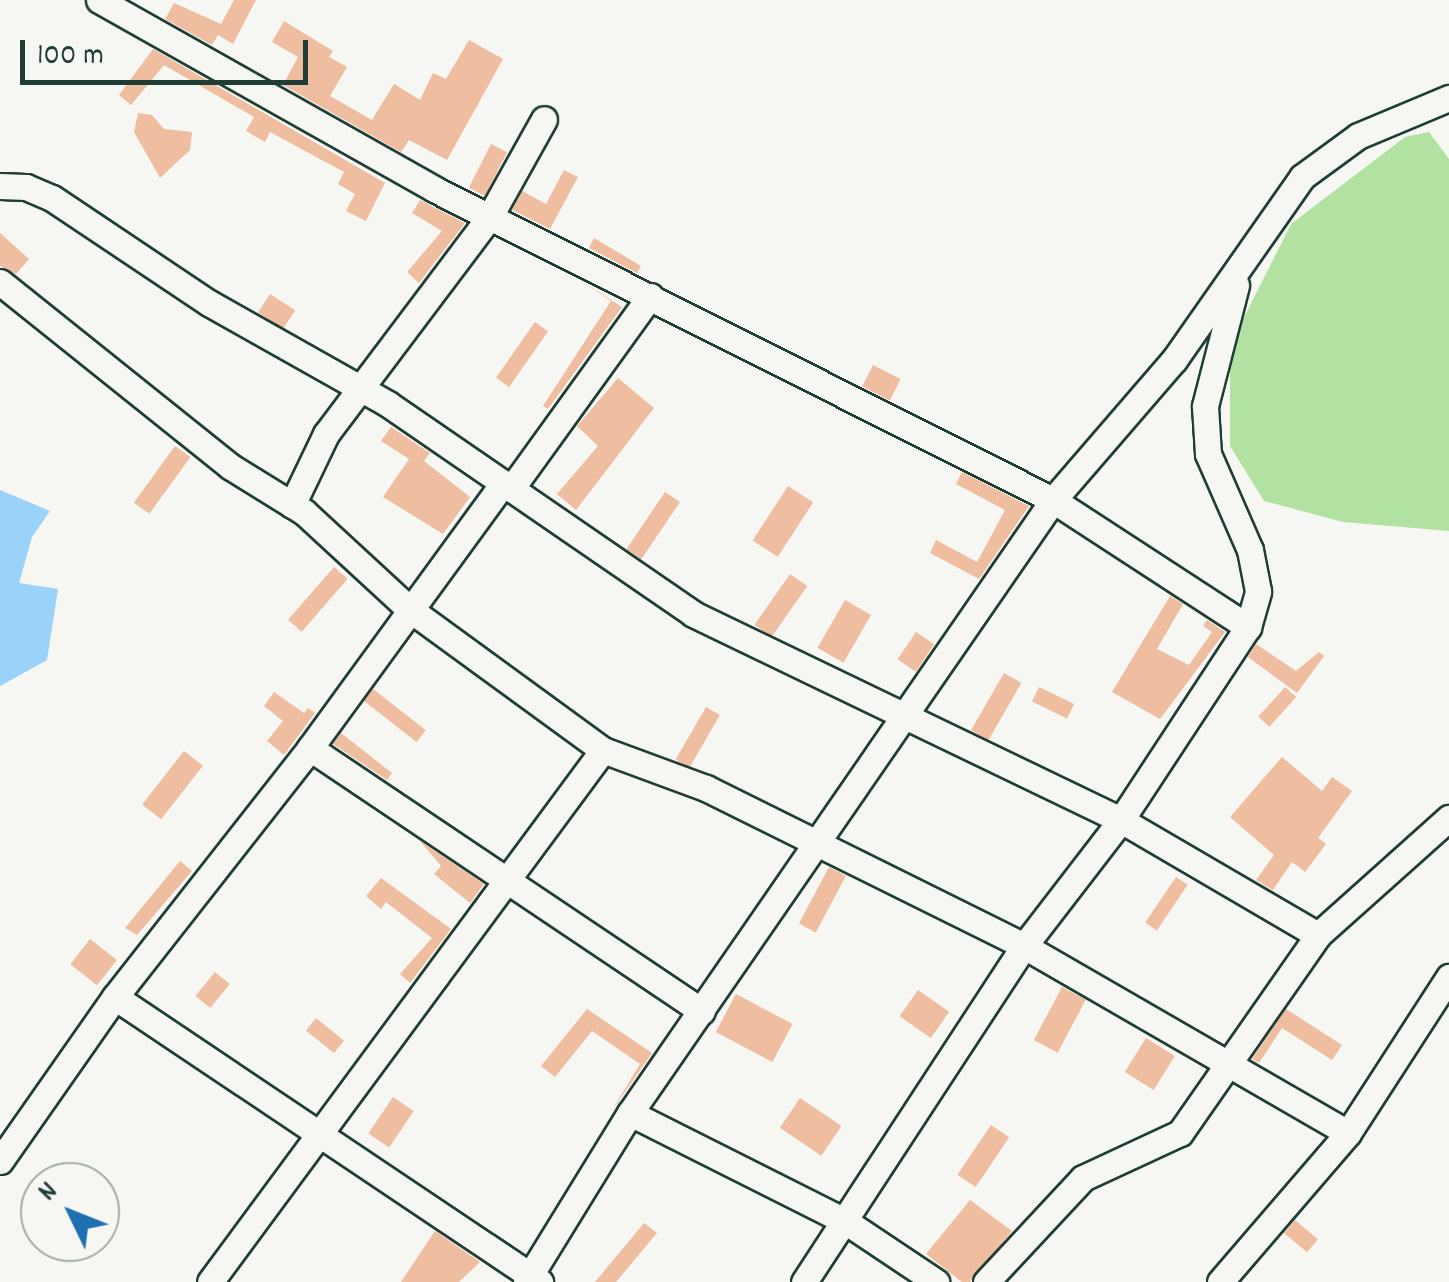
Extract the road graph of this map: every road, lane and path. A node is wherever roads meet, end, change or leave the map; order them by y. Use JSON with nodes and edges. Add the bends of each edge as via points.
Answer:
{"nodes":[{"id":1,"x":99,"y":0,"type":"edge"},
{"id":2,"x":1449,"y":98,"type":"edge"},
{"id":3,"x":544,"y":118,"type":"dead end"},
{"id":4,"x":0,"y":186,"type":"edge"},
{"id":5,"x":489,"y":218,"type":"junction"},
{"id":6,"x":1256,"y":239,"type":"junction"},
{"id":7,"x":0,"y":282,"type":"edge"},
{"id":8,"x":650,"y":296,"type":"junction"},
{"id":9,"x":358,"y":388,"type":"junction"},
{"id":10,"x":507,"y":486,"type":"junction"},
{"id":11,"x":1053,"y":500,"type":"junction"},
{"id":12,"x":292,"y":505,"type":"junction"},
{"id":13,"x":408,"y":608,"type":"junction"},
{"id":14,"x":1248,"y":627,"type":"junction"},
{"id":15,"x":905,"y":714,"type":"junction"},
{"id":16,"x":310,"y":748,"type":"junction"},
{"id":17,"x":603,"y":750,"type":"junction"},
{"id":18,"x":1449,"y":818,"type":"edge"},
{"id":19,"x":1121,"y":820,"type":"junction"},
{"id":20,"x":816,"y":848,"type":"junction"},
{"id":21,"x":507,"y":876,"type":"junction"},
{"id":22,"x":1318,"y":935,"type":"junction"},
{"id":23,"x":1024,"y":946,"type":"junction"},
{"id":24,"x":1449,"y":977,"type":"edge"},
{"id":25,"x":115,"y":997,"type":"junction"},
{"id":26,"x":702,"y":1011,"type":"junction"},
{"id":27,"x":1228,"y":1066,"type":"junction"},
{"id":28,"x":630,"y":1112,"type":"junction"},
{"id":29,"x":1348,"y":1133,"type":"junction"},
{"id":30,"x":319,"y":1134,"type":"junction"},
{"id":31,"x":0,"y":1161,"type":"edge"},
{"id":32,"x":845,"y":1220,"type":"junction"},
{"id":33,"x":532,"y":1280,"type":"edge"},
{"id":34,"x":210,"y":1282,"type":"edge"},
{"id":35,"x":804,"y":1282,"type":"edge"},
{"id":36,"x":936,"y":1282,"type":"edge"},
{"id":37,"x":986,"y":1282,"type":"edge"},
{"id":38,"x":1220,"y":1282,"type":"edge"}],
"edges":[{"from":1,"to":5,"type":"street"},
{"from":2,"to":6,"type":"street","via":[[1344,146],[1302,177]]},
{"from":3,"to":5,"type":"street"},
{"from":4,"to":9,"type":"street","via":[[52,198],[209,303]]},
{"from":5,"to":8,"type":"street"},
{"from":5,"to":9,"type":"street"},
{"from":6,"to":11,"type":"street","via":[[1174,360]]},
{"from":6,"to":14,"type":"street","via":[[1228,301],[1204,406],[1208,454],[1258,591]]},
{"from":7,"to":12,"type":"street","via":[[231,467]]},
{"from":8,"to":10,"type":"street"},
{"from":8,"to":11,"type":"street"},
{"from":9,"to":10,"type":"street"},
{"from":9,"to":12,"type":"street","via":[[308,466]]},
{"from":10,"to":13,"type":"street"},
{"from":10,"to":15,"type":"street","via":[[693,614]]},
{"from":11,"to":14,"type":"street"},
{"from":11,"to":15,"type":"street"},
{"from":12,"to":13,"type":"street"},
{"from":13,"to":16,"type":"street"},
{"from":13,"to":17,"type":"street"},
{"from":14,"to":19,"type":"street"},
{"from":15,"to":19,"type":"street"},
{"from":15,"to":20,"type":"street"},
{"from":16,"to":21,"type":"street"},
{"from":16,"to":25,"type":"street"},
{"from":17,"to":20,"type":"street","via":[[706,788]]},
{"from":17,"to":21,"type":"street"},
{"from":18,"to":22,"type":"street"},
{"from":19,"to":22,"type":"street"},
{"from":19,"to":23,"type":"street"},
{"from":20,"to":23,"type":"street"},
{"from":20,"to":26,"type":"street"},
{"from":21,"to":26,"type":"street"},
{"from":21,"to":30,"type":"street"},
{"from":22,"to":27,"type":"street"},
{"from":23,"to":27,"type":"street"},
{"from":23,"to":32,"type":"street"},
{"from":24,"to":29,"type":"street"},
{"from":25,"to":30,"type":"street"},
{"from":25,"to":31,"type":"street"},
{"from":26,"to":28,"type":"street"},
{"from":27,"to":29,"type":"street"},
{"from":27,"to":37,"type":"street","via":[[1180,1132],[1083,1178]]},
{"from":28,"to":32,"type":"street"},
{"from":28,"to":33,"type":"street"},
{"from":29,"to":38,"type":"street"},
{"from":30,"to":33,"type":"street"},
{"from":30,"to":34,"type":"street"},
{"from":32,"to":35,"type":"street"},
{"from":32,"to":36,"type":"street"}]}
